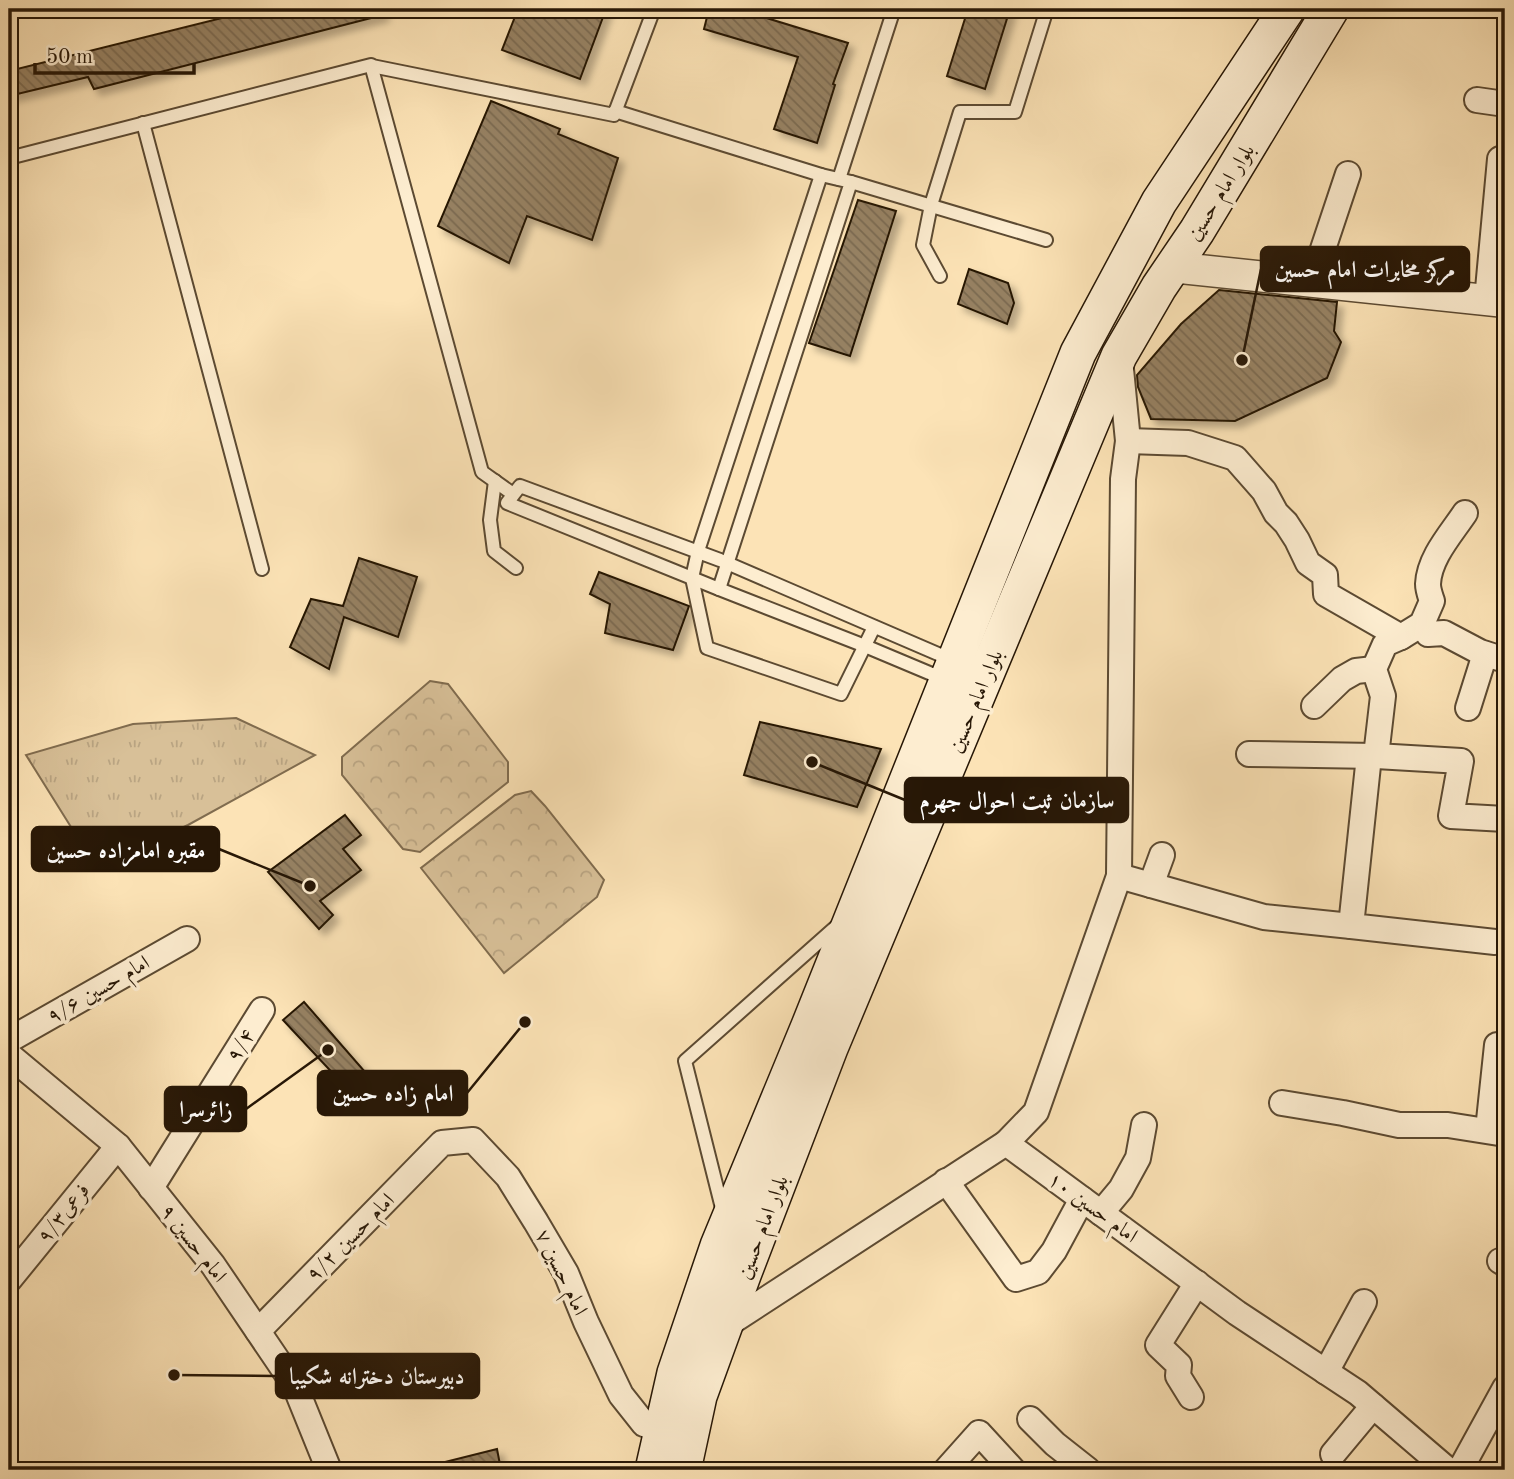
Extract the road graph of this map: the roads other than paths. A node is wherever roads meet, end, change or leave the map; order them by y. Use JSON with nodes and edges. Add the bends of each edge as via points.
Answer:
{"nodes":[{"id":1,"x":654,"y":9,"type":"edge"},
{"id":2,"x":894,"y":9,"type":"edge"},
{"id":3,"x":1047,"y":9,"type":"edge"},
{"id":4,"x":1287,"y":9,"type":"edge"},
{"id":5,"x":1331,"y":9,"type":"edge"},
{"id":6,"x":372,"y":66,"type":"junction"},
{"id":7,"x":1477,"y":100,"type":"dead end"},
{"id":8,"x":1505,"y":104,"type":"edge"},
{"id":9,"x":615,"y":111,"type":"junction"},
{"id":10,"x":143,"y":123,"type":"junction"},
{"id":11,"x":9,"y":158,"type":"edge"},
{"id":12,"x":1500,"y":159,"type":"dead end"},
{"id":13,"x":1348,"y":174,"type":"dead end"},
{"id":14,"x":821,"y":175,"type":"junction"},
{"id":15,"x":845,"y":180,"type":"junction"},
{"id":16,"x":931,"y":205,"type":"junction"},
{"id":17,"x":1046,"y":240,"type":"dead end"},
{"id":18,"x":1171,"y":267,"type":"junction"},
{"id":19,"x":940,"y":276,"type":"dead end"},
{"id":20,"x":1312,"y":282,"type":"junction"},
{"id":21,"x":1496,"y":301,"type":"edge"},
{"id":22,"x":1119,"y":356,"type":"junction"},
{"id":23,"x":1128,"y":441,"type":"junction"},
{"id":24,"x":495,"y":481,"type":"junction"},
{"id":25,"x":513,"y":494,"type":"junction"},
{"id":26,"x":1465,"y":513,"type":"dead end"},
{"id":27,"x":698,"y":551,"type":"junction"},
{"id":28,"x":728,"y":563,"type":"junction"},
{"id":29,"x":516,"y":568,"type":"dead end"},
{"id":30,"x":262,"y":569,"type":"dead end"},
{"id":31,"x":692,"y":578,"type":"junction"},
{"id":32,"x":719,"y":590,"type":"junction"},
{"id":33,"x":874,"y":627,"type":"junction"},
{"id":34,"x":1411,"y":630,"type":"junction"},
{"id":35,"x":865,"y":646,"type":"junction"},
{"id":36,"x":1495,"y":657,"type":"edge"},
{"id":37,"x":1374,"y":669,"type":"junction"},
{"id":38,"x":951,"y":671,"type":"junction"},
{"id":39,"x":1314,"y":706,"type":"dead end"},
{"id":40,"x":1468,"y":708,"type":"dead end"},
{"id":41,"x":1249,"y":754,"type":"dead end"},
{"id":42,"x":1372,"y":756,"type":"junction"},
{"id":43,"x":1505,"y":819,"type":"edge"},
{"id":44,"x":1162,"y":855,"type":"dead end"},
{"id":45,"x":1119,"y":876,"type":"junction"},
{"id":46,"x":1151,"y":885,"type":"junction"},
{"id":47,"x":856,"y":908,"type":"junction"},
{"id":48,"x":1351,"y":926,"type":"junction"},
{"id":49,"x":187,"y":939,"type":"dead end"},
{"id":50,"x":1496,"y":942,"type":"dead end"},
{"id":51,"x":835,"y":999,"type":"junction"},
{"id":52,"x":262,"y":1010,"type":"dead end"},
{"id":53,"x":9,"y":1040,"type":"edge"},
{"id":54,"x":1497,"y":1045,"type":"dead end"},
{"id":55,"x":9,"y":1055,"type":"edge"},
{"id":56,"x":1282,"y":1103,"type":"dead end"},
{"id":57,"x":1144,"y":1125,"type":"dead end"},
{"id":58,"x":1496,"y":1132,"type":"edge"},
{"id":59,"x":442,"y":1143,"type":"joint"},
{"id":60,"x":1006,"y":1143,"type":"junction"},
{"id":61,"x":118,"y":1146,"type":"junction"},
{"id":62,"x":946,"y":1181,"type":"junction"},
{"id":63,"x":151,"y":1188,"type":"junction"},
{"id":64,"x":1092,"y":1206,"type":"junction"},
{"id":65,"x":727,"y":1226,"type":"junction"},
{"id":66,"x":9,"y":1280,"type":"edge"},
{"id":67,"x":1197,"y":1283,"type":"junction"},
{"id":68,"x":1364,"y":1302,"type":"dead end"},
{"id":69,"x":725,"y":1326,"type":"junction"},
{"id":70,"x":258,"y":1331,"type":"junction"},
{"id":71,"x":1326,"y":1371,"type":"junction"},
{"id":72,"x":1505,"y":1388,"type":"edge"},
{"id":73,"x":1191,"y":1397,"type":"dead end"},
{"id":74,"x":1373,"y":1406,"type":"junction"},
{"id":75,"x":1030,"y":1419,"type":"dead end"},
{"id":76,"x":662,"y":1430,"type":"junction"},
{"id":77,"x":1333,"y":1454,"type":"dead end"},
{"id":78,"x":687,"y":1467,"type":"edge"},
{"id":79,"x":329,"y":1470,"type":"edge"},
{"id":80,"x":653,"y":1470,"type":"edge"},
{"id":81,"x":946,"y":1470,"type":"edge"},
{"id":82,"x":1013,"y":1470,"type":"edge"},
{"id":83,"x":1088,"y":1470,"type":"edge"},
{"id":84,"x":1448,"y":1470,"type":"edge"},
{"id":85,"x":1460,"y":1470,"type":"edge"}],
"edges":[{"from":1,"to":9,"type":"lane"},
{"from":2,"to":15,"type":"lane"},
{"from":3,"to":16,"type":"lane","via":[[1015,112],[960,112]]},
{"from":4,"to":38,"type":"main road","name":"بلوار امام حسین","via":[[1159,202],[1078,353]]},
{"from":5,"to":18,"type":"main road","name":"بلوار امام حسین"},
{"from":6,"to":9,"type":"lane","via":[[614,115]]},
{"from":6,"to":10,"type":"lane"},
{"from":6,"to":24,"type":"lane","via":[[482,472]]},
{"from":7,"to":8,"type":"street"},
{"from":9,"to":14,"type":"lane"},
{"from":10,"to":11,"type":"lane"},
{"from":10,"to":30,"type":"lane"},
{"from":12,"to":21,"type":"street"},
{"from":13,"to":20,"type":"street"},
{"from":14,"to":15,"type":"lane"},
{"from":14,"to":27,"type":"lane"},
{"from":15,"to":16,"type":"lane"},
{"from":15,"to":28,"type":"lane"},
{"from":16,"to":17,"type":"lane"},
{"from":16,"to":19,"type":"lane","via":[[923,245]]},
{"from":18,"to":20,"type":"street"},
{"from":18,"to":22,"type":"main road","name":"بلوار امام حسین"},
{"from":20,"to":21,"type":"street"},
{"from":22,"to":23,"type":"street"},
{"from":22,"to":51,"type":"main road","name":"بلوار امام حسین"},
{"from":23,"to":34,"type":"street","via":[[1188,443],[1235,458],[1264,491],[1308,563],[1325,575],[1326,594]]},
{"from":23,"to":45,"type":"street"},
{"from":24,"to":25,"type":"lane"},
{"from":24,"to":29,"type":"lane","via":[[490,520],[494,551]]},
{"from":25,"to":27,"type":"lane","via":[[520,486]]},
{"from":25,"to":31,"type":"lane","via":[[507,503]]},
{"from":26,"to":34,"type":"street","via":[[1430,570],[1427,587],[1432,601]]},
{"from":27,"to":28,"type":"lane"},
{"from":27,"to":31,"type":"lane"},
{"from":28,"to":32,"type":"lane"},
{"from":28,"to":33,"type":"lane"},
{"from":31,"to":32,"type":"lane"},
{"from":31,"to":35,"type":"lane","via":[[707,649],[841,694]]},
{"from":32,"to":35,"type":"lane"},
{"from":33,"to":35,"type":"lane"},
{"from":33,"to":38,"type":"lane"},
{"from":34,"to":36,"type":"street","via":[[1444,633]]},
{"from":34,"to":37,"type":"street","via":[[1385,644]]},
{"from":35,"to":38,"type":"lane"},
{"from":36,"to":40,"type":"street"},
{"from":37,"to":39,"type":"street","via":[[1342,679]]},
{"from":37,"to":42,"type":"street","via":[[1383,696]]},
{"from":38,"to":47,"type":"main road","name":"بلوار امام حسین"},
{"from":41,"to":42,"type":"street"},
{"from":42,"to":43,"type":"street","via":[[1461,761],[1451,816]]},
{"from":42,"to":48,"type":"street"},
{"from":44,"to":46,"type":"street"},
{"from":45,"to":46,"type":"street"},
{"from":45,"to":60,"type":"street","via":[[1036,1112]]},
{"from":46,"to":48,"type":"street","via":[[1264,917]]},
{"from":47,"to":51,"type":"main road","name":"بلوار امام حسین"},
{"from":47,"to":65,"type":"lane","via":[[685,1061]]},
{"from":48,"to":50,"type":"street"},
{"from":49,"to":53,"type":"street","name":"امام حسین ۹/۶"},
{"from":51,"to":65,"type":"main road","name":"بلوار امام حسین"},
{"from":51,"to":69,"type":"main road","name":"بلوار امام حسین","via":[[825,1060]]},
{"from":52,"to":63,"type":"street","name":"۹/۴"},
{"from":54,"to":58,"type":"street"},
{"from":55,"to":61,"type":"street","name":"امام حسین ۹"},
{"from":56,"to":58,"type":"street","via":[[1399,1125],[1448,1125]]},
{"from":57,"to":64,"type":"street","via":[[1138,1158],[1121,1189]]},
{"from":59,"to":70,"type":"street","name":"امام حسین ۹/۲"},
{"from":59,"to":76,"type":"street","name":"امام حسین ۷","via":[[473,1140],[508,1177],[566,1273],[621,1395],[643,1424]]},
{"from":60,"to":62,"type":"street"},
{"from":60,"to":64,"type":"street","name":"امام حسین ۱۰"},
{"from":61,"to":63,"type":"street","name":"امام حسین ۹"},
{"from":61,"to":66,"type":"street","name":"فرعی۹/۳"},
{"from":62,"to":64,"type":"street","via":[[1016,1279],[1038,1272]]},
{"from":62,"to":69,"type":"street"},
{"from":63,"to":70,"type":"street","name":"امام حسین ۹","via":[[213,1265]]},
{"from":64,"to":67,"type":"street","name":"امام حسین ۱۰"},
{"from":65,"to":76,"type":"main road","name":"بلوار امام حسین","via":[[675,1373]]},
{"from":67,"to":71,"type":"street","name":"امام حسین ۱۰"},
{"from":67,"to":73,"type":"street","via":[[1158,1345],[1179,1365],[1178,1376]]},
{"from":68,"to":71,"type":"street"},
{"from":69,"to":78,"type":"main road","name":"بلوار امام حسین","via":[[699,1396]]},
{"from":70,"to":79,"type":"street","name":"امام حسین ۹","via":[[295,1386]]},
{"from":71,"to":74,"type":"street","name":"امام حسین ۱۰"},
{"from":72,"to":85,"type":"street"},
{"from":74,"to":77,"type":"street"},
{"from":74,"to":84,"type":"street","name":"امام حسین ۱۰"},
{"from":75,"to":83,"type":"street"},
{"from":76,"to":80,"type":"main road","name":"بلوار امام حسین"},
{"from":81,"to":82,"type":"street","via":[[979,1433]]}]}
